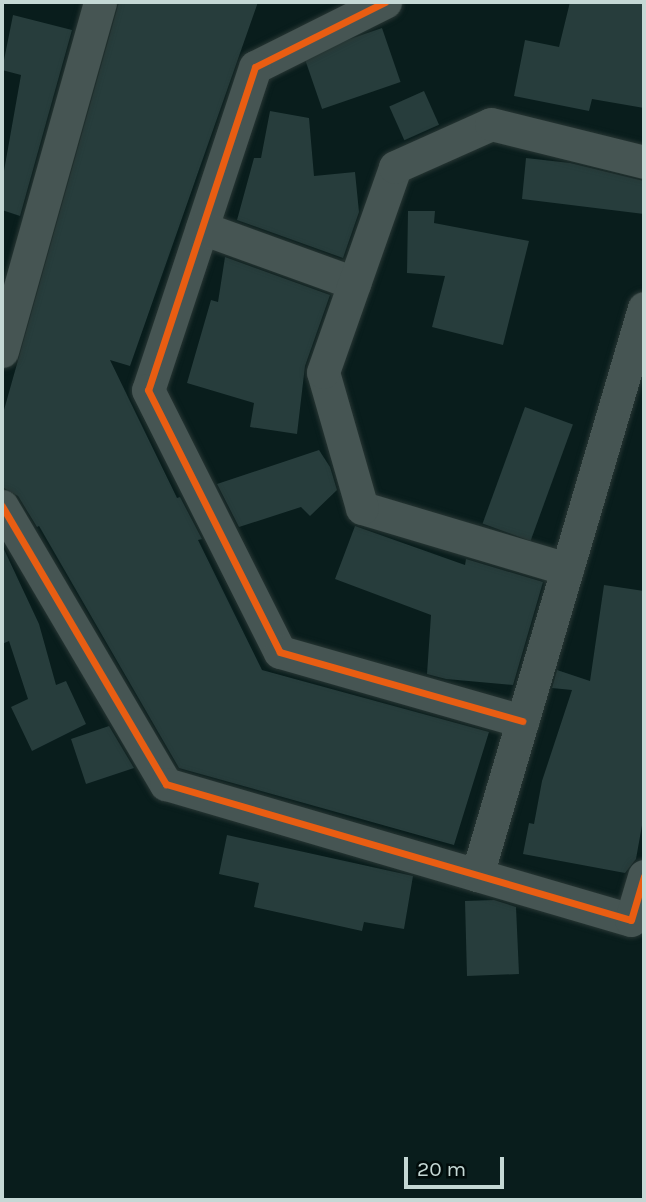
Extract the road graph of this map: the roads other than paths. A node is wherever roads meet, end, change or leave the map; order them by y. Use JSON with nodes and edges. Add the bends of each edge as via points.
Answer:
{"nodes":[{"id":1,"x":100,"y":2,"type":"edge"},
{"id":2,"x":385,"y":2,"type":"edge"},
{"id":3,"x":644,"y":162,"type":"edge"},
{"id":4,"x":202,"y":228,"type":"junction"},
{"id":5,"x":354,"y":283,"type":"junction"},
{"id":6,"x":644,"y":308,"type":"edge"},
{"id":7,"x":2,"y":351,"type":"edge"},
{"id":8,"x":2,"y":506,"type":"edge"},
{"id":9,"x":567,"y":569,"type":"junction"},
{"id":10,"x":522,"y":721,"type":"junction"},
{"id":11,"x":477,"y":875,"type":"junction"},
{"id":12,"x":644,"y":876,"type":"edge"}],
"edges":[{"from":1,"to":7,"type":"street"},
{"from":2,"to":4,"type":"street","via":[[255,67]]},
{"from":3,"to":5,"type":"street","via":[[491,124],[395,167]]},
{"from":4,"to":5,"type":"street"},
{"from":4,"to":10,"type":"street","via":[[148,390],[280,652]]},
{"from":5,"to":9,"type":"street","via":[[323,372],[362,508]]},
{"from":6,"to":9,"type":"street"},
{"from":8,"to":11,"type":"street","via":[[166,784]]},
{"from":9,"to":10,"type":"street"},
{"from":10,"to":11,"type":"street"},
{"from":11,"to":12,"type":"street","via":[[631,920]]}]}
